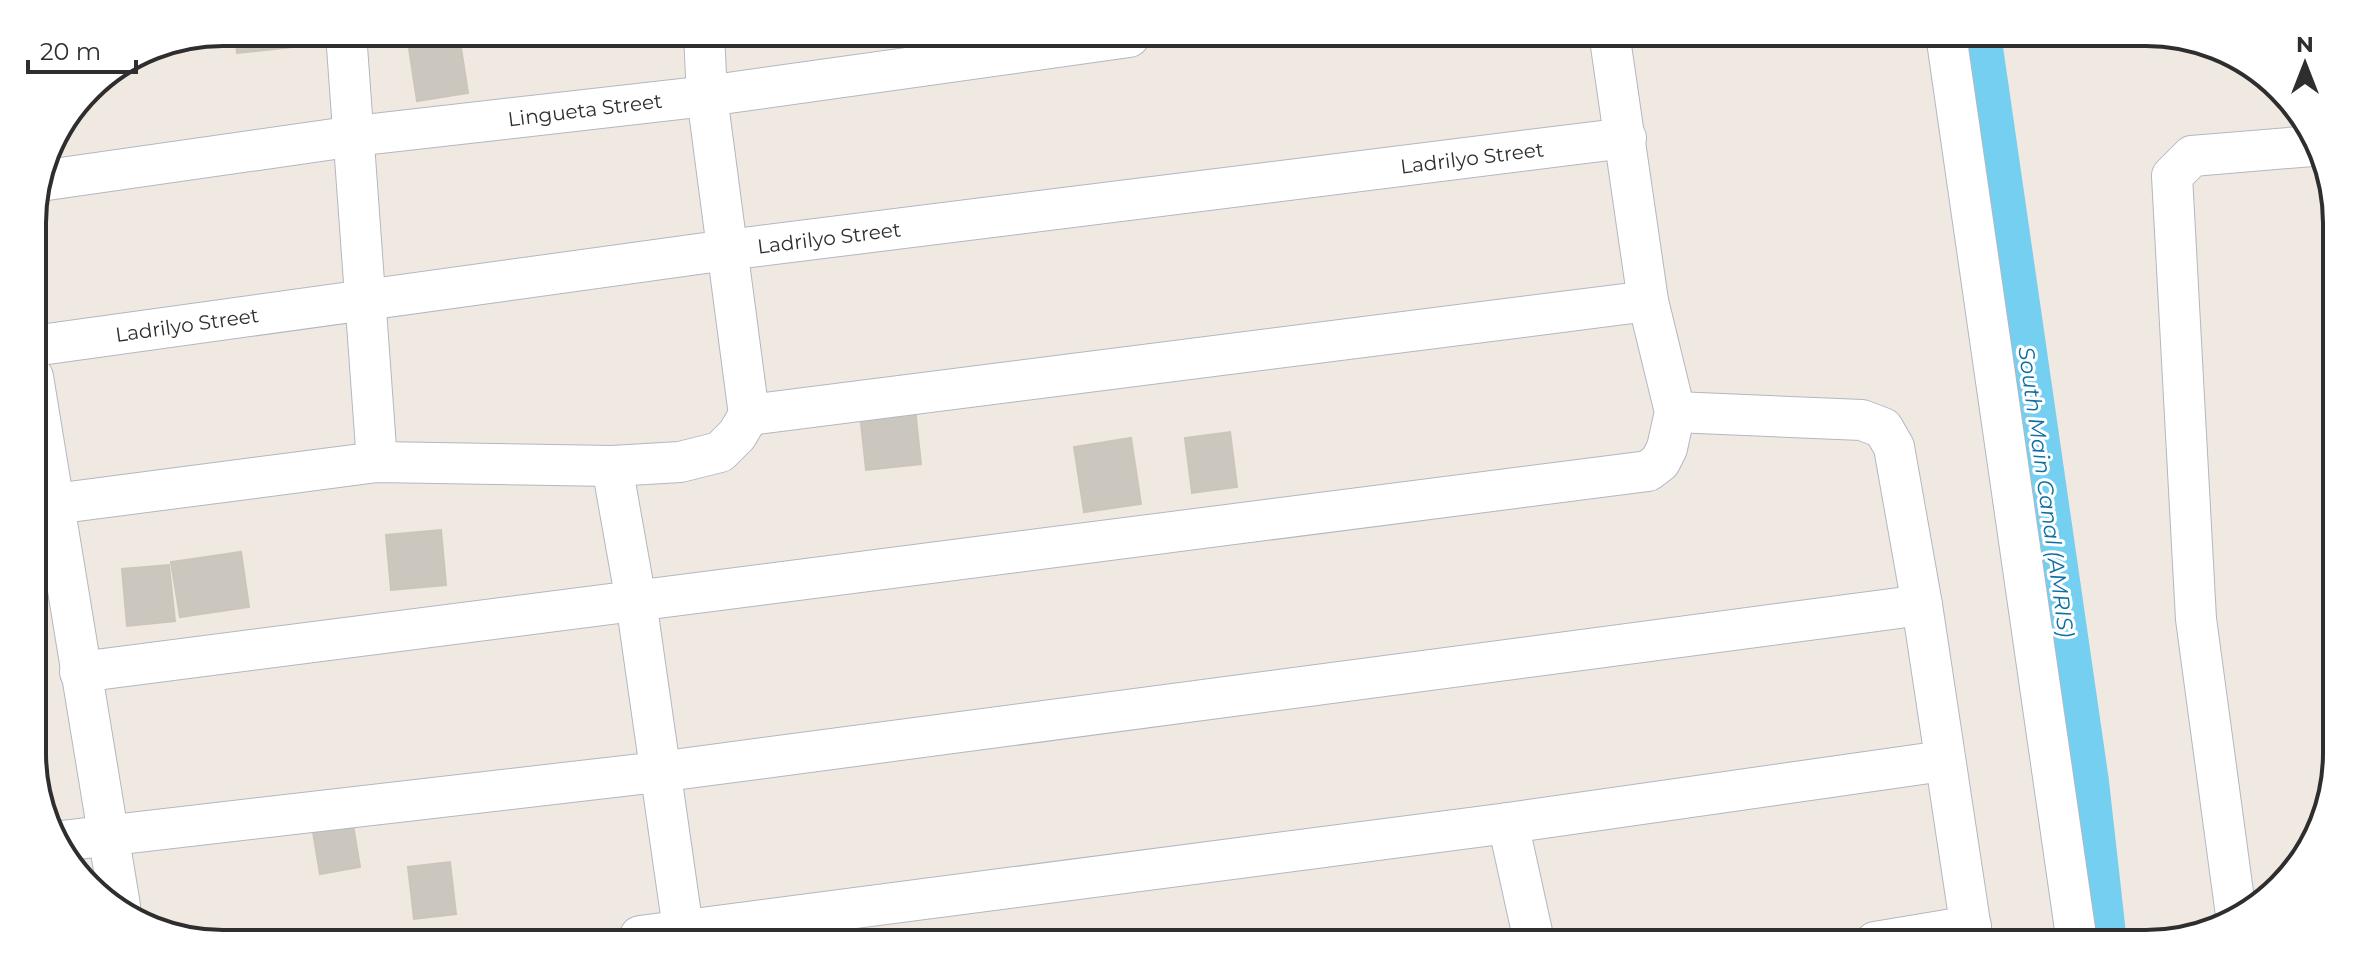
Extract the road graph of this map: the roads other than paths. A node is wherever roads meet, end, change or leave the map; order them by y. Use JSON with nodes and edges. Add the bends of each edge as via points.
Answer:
{"nodes":[{"id":1,"x":347,"y":46,"type":"edge"},
{"id":2,"x":705,"y":46,"type":"edge"},
{"id":3,"x":1065,"y":46,"type":"edge"},
{"id":4,"x":1611,"y":46,"type":"edge"},
{"id":5,"x":1948,"y":46,"type":"edge"},
{"id":6,"x":707,"y":96,"type":"junction"},
{"id":7,"x":355,"y":136,"type":"junction"},
{"id":8,"x":1626,"y":138,"type":"junction"},
{"id":9,"x":2306,"y":147,"type":"edge"},
{"id":10,"x":51,"y":179,"type":"edge"},
{"id":11,"x":727,"y":250,"type":"junction"},
{"id":12,"x":363,"y":300,"type":"junction"},
{"id":13,"x":1648,"y":301,"type":"junction"},
{"id":14,"x":46,"y":344,"type":"edge"},
{"id":15,"x":1675,"y":412,"type":"junction"},
{"id":16,"x":749,"y":415,"type":"junction"},
{"id":17,"x":46,"y":456,"type":"edge"},
{"id":18,"x":377,"y":462,"type":"junction"},
{"id":19,"x":612,"y":466,"type":"junction"},
{"id":20,"x":54,"y":504,"type":"junction"},
{"id":21,"x":636,"y":601,"type":"junction"},
{"id":22,"x":1922,"y":605,"type":"junction"},
{"id":23,"x":80,"y":672,"type":"junction"},
{"id":24,"x":1943,"y":761,"type":"junction"},
{"id":25,"x":658,"y":772,"type":"junction"},
{"id":26,"x":1508,"y":823,"type":"junction"},
{"id":27,"x":106,"y":836,"type":"junction"},
{"id":28,"x":69,"y":840,"type":"edge"},
{"id":29,"x":118,"y":895,"type":"edge"},
{"id":30,"x":2235,"y":906,"type":"edge"},
{"id":31,"x":683,"y":930,"type":"edge"},
{"id":32,"x":714,"y":930,"type":"edge"},
{"id":33,"x":1532,"y":930,"type":"edge"},
{"id":34,"x":1971,"y":930,"type":"edge"},
{"id":35,"x":2075,"y":930,"type":"edge"}],
"edges":[{"from":1,"to":7,"type":"street"},
{"from":2,"to":6,"type":"street"},
{"from":3,"to":6,"type":"street","name":"Lingueta Street"},
{"from":4,"to":8,"type":"street"},
{"from":5,"to":35,"type":"street"},
{"from":6,"to":7,"type":"street","name":"Lingueta Street"},
{"from":6,"to":11,"type":"street"},
{"from":7,"to":10,"type":"street","name":"Lingueta Street"},
{"from":7,"to":12,"type":"street"},
{"from":8,"to":11,"type":"street","name":"Ladrilyo Street"},
{"from":8,"to":13,"type":"street"},
{"from":9,"to":30,"type":"street","via":[[2192,156],[2172,176],[2196,619]]},
{"from":11,"to":12,"type":"street","name":"Ladrilyo Street"},
{"from":11,"to":16,"type":"street"},
{"from":12,"to":14,"type":"street","name":"Ladrilyo Street"},
{"from":12,"to":18,"type":"street"},
{"from":13,"to":15,"type":"street"},
{"from":13,"to":16,"type":"street"},
{"from":15,"to":21,"type":"street","via":[[1667,448],[1648,471]]},
{"from":15,"to":22,"type":"street","via":[[1862,420],[1883,428],[1894,447]]},
{"from":16,"to":19,"type":"street","via":[[720,452],[680,462]]},
{"from":17,"to":20,"type":"street"},
{"from":18,"to":19,"type":"street"},
{"from":18,"to":20,"type":"street"},
{"from":19,"to":21,"type":"street"},
{"from":20,"to":23,"type":"street"},
{"from":21,"to":23,"type":"street"},
{"from":21,"to":25,"type":"street"},
{"from":22,"to":24,"type":"street"},
{"from":22,"to":25,"type":"street"},
{"from":23,"to":27,"type":"street"},
{"from":24,"to":26,"type":"street"},
{"from":24,"to":34,"type":"street"},
{"from":25,"to":27,"type":"street"},
{"from":25,"to":31,"type":"street"},
{"from":26,"to":32,"type":"street"},
{"from":26,"to":33,"type":"street"},
{"from":27,"to":28,"type":"street"},
{"from":27,"to":29,"type":"street"}]}
